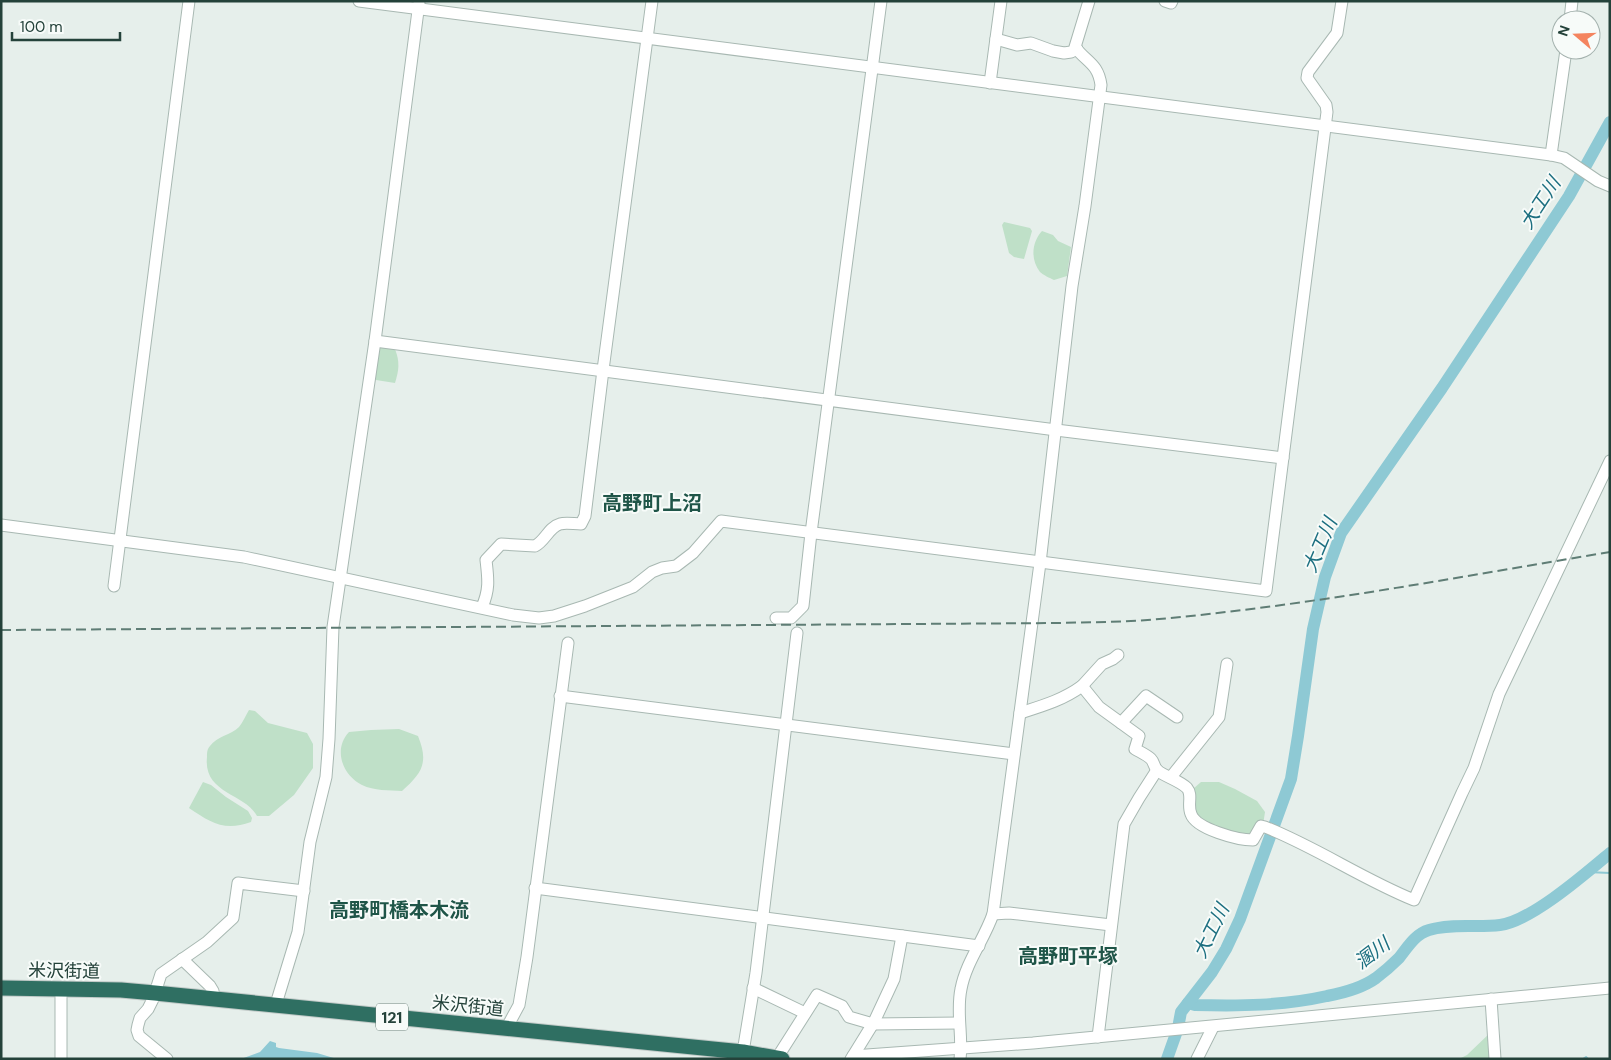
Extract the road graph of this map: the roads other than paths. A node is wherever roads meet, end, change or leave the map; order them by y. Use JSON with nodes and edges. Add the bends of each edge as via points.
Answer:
{"nodes":[{"id":1,"x":188,"y":1,"type":"edge"},
{"id":2,"x":359,"y":1,"type":"edge"},
{"id":3,"x":652,"y":1,"type":"edge"},
{"id":4,"x":881,"y":1,"type":"edge"},
{"id":5,"x":1001,"y":1,"type":"edge"},
{"id":6,"x":1088,"y":1,"type":"edge"},
{"id":7,"x":1165,"y":1,"type":"edge"},
{"id":8,"x":1172,"y":1,"type":"edge"},
{"id":9,"x":1342,"y":1,"type":"edge"},
{"id":10,"x":419,"y":5,"type":"edge"},
{"id":11,"x":647,"y":38,"type":"junction"},
{"id":12,"x":996,"y":39,"type":"junction"},
{"id":13,"x":1077,"y":49,"type":"junction"},
{"id":14,"x":1565,"y":60,"type":"edge"},
{"id":15,"x":872,"y":68,"type":"junction"},
{"id":16,"x":990,"y":82,"type":"junction"},
{"id":17,"x":1099,"y":97,"type":"junction"},
{"id":18,"x":1324,"y":126,"type":"junction"},
{"id":19,"x":1551,"y":155,"type":"junction"},
{"id":20,"x":1610,"y":186,"type":"edge"},
{"id":21,"x":375,"y":341,"type":"junction"},
{"id":22,"x":602,"y":370,"type":"junction"},
{"id":23,"x":829,"y":400,"type":"junction"},
{"id":24,"x":1056,"y":430,"type":"junction"},
{"id":25,"x":1284,"y":458,"type":"junction"},
{"id":26,"x":1610,"y":461,"type":"edge"},
{"id":27,"x":1,"y":525,"type":"edge"},
{"id":28,"x":811,"y":533,"type":"junction"},
{"id":29,"x":120,"y":541,"type":"junction"},
{"id":30,"x":1040,"y":563,"type":"junction"},
{"id":31,"x":340,"y":576,"type":"junction"},
{"id":32,"x":114,"y":586,"type":"dead end"},
{"id":33,"x":482,"y":607,"type":"junction"},
{"id":34,"x":776,"y":618,"type":"dead end"},
{"id":35,"x":797,"y":633,"type":"dead end"},
{"id":36,"x":568,"y":643,"type":"dead end"},
{"id":37,"x":1118,"y":655,"type":"dead end"},
{"id":38,"x":1226,"y":664,"type":"dead end"},
{"id":39,"x":1082,"y":686,"type":"junction"},
{"id":40,"x":560,"y":696,"type":"junction"},
{"id":41,"x":1020,"y":713,"type":"junction"},
{"id":42,"x":1177,"y":717,"type":"dead end"},
{"id":43,"x":1121,"y":723,"type":"junction"},
{"id":44,"x":786,"y":724,"type":"junction"},
{"id":45,"x":1014,"y":754,"type":"junction"},
{"id":46,"x":1157,"y":770,"type":"junction"},
{"id":47,"x":1170,"y":777,"type":"junction"},
{"id":48,"x":535,"y":888,"type":"junction"},
{"id":49,"x":304,"y":891,"type":"junction"},
{"id":50,"x":993,"y":914,"type":"junction"},
{"id":51,"x":762,"y":918,"type":"junction"},
{"id":52,"x":1111,"y":925,"type":"junction"},
{"id":53,"x":902,"y":936,"type":"junction"},
{"id":54,"x":978,"y":946,"type":"junction"},
{"id":55,"x":182,"y":959,"type":"junction"},
{"id":56,"x":1,"y":988,"type":"edge"},
{"id":57,"x":753,"y":988,"type":"junction"},
{"id":58,"x":1610,"y":988,"type":"edge"},
{"id":59,"x":61,"y":990,"type":"junction"},
{"id":60,"x":155,"y":993,"type":"junction"},
{"id":61,"x":214,"y":998,"type":"junction"},
{"id":62,"x":1490,"y":999,"type":"junction"},
{"id":63,"x":276,"y":1004,"type":"junction"},
{"id":64,"x":805,"y":1013,"type":"junction"},
{"id":65,"x":959,"y":1023,"type":"junction"},
{"id":66,"x":873,"y":1024,"type":"junction"},
{"id":67,"x":1213,"y":1027,"type":"junction"},
{"id":68,"x":506,"y":1029,"type":"junction"},
{"id":69,"x":1098,"y":1037,"type":"junction"},
{"id":70,"x":743,"y":1052,"type":"junction"},
{"id":71,"x":961,"y":1054,"type":"edge"},
{"id":72,"x":777,"y":1058,"type":"edge"},
{"id":73,"x":852,"y":1058,"type":"edge"},
{"id":74,"x":61,"y":1059,"type":"edge"},
{"id":75,"x":167,"y":1059,"type":"edge"},
{"id":76,"x":782,"y":1059,"type":"edge"},
{"id":77,"x":1198,"y":1059,"type":"edge"},
{"id":78,"x":1495,"y":1059,"type":"edge"}],
"edges":[{"from":1,"to":29,"type":"street"},
{"from":2,"to":10,"type":"street"},
{"from":3,"to":11,"type":"street"},
{"from":4,"to":15,"type":"street"},
{"from":5,"to":12,"type":"street"},
{"from":6,"to":13,"type":"street"},
{"from":7,"to":8,"type":"street"},
{"from":9,"to":18,"type":"street","via":[[1337,33],[1307,78],[1326,105]]},
{"from":10,"to":11,"type":"street"},
{"from":10,"to":21,"type":"street"},
{"from":11,"to":15,"type":"street"},
{"from":11,"to":22,"type":"street"},
{"from":12,"to":13,"type":"street","via":[[1017,45],[1032,43],[1064,53]]},
{"from":12,"to":16,"type":"street"},
{"from":13,"to":17,"type":"street","via":[[1097,71],[1101,85]]},
{"from":14,"to":19,"type":"street"},
{"from":15,"to":16,"type":"street"},
{"from":15,"to":23,"type":"street"},
{"from":16,"to":17,"type":"street"},
{"from":17,"to":18,"type":"street"},
{"from":17,"to":24,"type":"street","via":[[1072,286]]},
{"from":18,"to":19,"type":"street"},
{"from":18,"to":25,"type":"street"},
{"from":19,"to":20,"type":"street","via":[[1564,158]]},
{"from":21,"to":22,"type":"street"},
{"from":21,"to":31,"type":"street"},
{"from":22,"to":23,"type":"street"},
{"from":22,"to":33,"type":"street","via":[[585,516],[581,524],[554,526],[534,546],[501,544],[486,560],[489,581]]},
{"from":23,"to":24,"type":"street"},
{"from":23,"to":28,"type":"street"},
{"from":24,"to":25,"type":"street"},
{"from":24,"to":30,"type":"street"},
{"from":25,"to":30,"type":"street","via":[[1266,592]]},
{"from":26,"to":47,"type":"street","via":[[1500,694],[1474,768],[1414,900],[1265,827],[1261,826],[1253,840],[1244,840],[1202,825],[1190,813],[1188,789]]},
{"from":27,"to":29,"type":"street"},
{"from":28,"to":30,"type":"street"},
{"from":28,"to":33,"type":"street","via":[[721,521],[693,553],[676,566],[652,572],[633,587],[585,606],[539,618]]},
{"from":28,"to":34,"type":"street","via":[[803,606],[791,618]]},
{"from":29,"to":31,"type":"street","via":[[244,557]]},
{"from":29,"to":32,"type":"street"},
{"from":30,"to":41,"type":"street"},
{"from":31,"to":33,"type":"street"},
{"from":31,"to":49,"type":"street","via":[[333,627],[326,776],[310,842]]},
{"from":35,"to":44,"type":"street"},
{"from":36,"to":40,"type":"street"},
{"from":37,"to":39,"type":"street","via":[[1102,664]]},
{"from":38,"to":47,"type":"street","via":[[1219,717]]},
{"from":39,"to":41,"type":"street","via":[[1056,702]]},
{"from":39,"to":43,"type":"street","via":[[1099,707]]},
{"from":40,"to":44,"type":"street"},
{"from":40,"to":48,"type":"street"},
{"from":41,"to":45,"type":"street"},
{"from":42,"to":43,"type":"street","via":[[1146,696]]},
{"from":43,"to":46,"type":"street","via":[[1139,736],[1135,749],[1152,760]]},
{"from":44,"to":45,"type":"street"},
{"from":44,"to":51,"type":"street"},
{"from":45,"to":50,"type":"street"},
{"from":46,"to":47,"type":"street"},
{"from":46,"to":52,"type":"street","via":[[1124,824]]},
{"from":48,"to":51,"type":"street"},
{"from":48,"to":68,"type":"street","via":[[519,1005]]},
{"from":49,"to":55,"type":"street","via":[[238,882],[233,918]]},
{"from":49,"to":63,"type":"street","via":[[298,932]]},
{"from":50,"to":52,"type":"street","via":[[1010,913]]},
{"from":50,"to":54,"type":"street"},
{"from":51,"to":53,"type":"street"},
{"from":51,"to":57,"type":"street"},
{"from":52,"to":69,"type":"street"},
{"from":53,"to":54,"type":"street"},
{"from":53,"to":66,"type":"street","via":[[894,979]]},
{"from":54,"to":65,"type":"street","via":[[964,975]]},
{"from":55,"to":60,"type":"street","via":[[161,974]]},
{"from":55,"to":61,"type":"street","via":[[210,986]]},
{"from":56,"to":59,"type":"highway","name":"米沢街道","number":"121"},
{"from":57,"to":64,"type":"street"},
{"from":57,"to":70,"type":"street"},
{"from":58,"to":62,"type":"street"},
{"from":59,"to":60,"type":"highway","name":"米沢街道","number":"121"},
{"from":59,"to":74,"type":"street"},
{"from":60,"to":61,"type":"highway","name":"米沢街道","number":"121"},
{"from":60,"to":75,"type":"street","via":[[140,1018],[137,1030],[139,1036]]},
{"from":61,"to":63,"type":"highway","name":"米沢街道","number":"121"},
{"from":62,"to":67,"type":"street"},
{"from":62,"to":78,"type":"street"},
{"from":63,"to":68,"type":"highway","name":"米沢街道","number":"121"},
{"from":64,"to":66,"type":"street","via":[[817,995],[842,1006],[849,1017]]},
{"from":64,"to":72,"type":"street"},
{"from":65,"to":66,"type":"street"},
{"from":65,"to":71,"type":"street"},
{"from":66,"to":73,"type":"street"},
{"from":67,"to":69,"type":"street"},
{"from":67,"to":77,"type":"street"},
{"from":68,"to":70,"type":"highway","name":"米沢街道","number":"121"},
{"from":69,"to":71,"type":"street"},
{"from":70,"to":72,"type":"highway","name":"米沢街道","number":"121"},
{"from":71,"to":73,"type":"street"},
{"from":72,"to":76,"type":"highway","name":"米沢街道","number":"121"}]}
